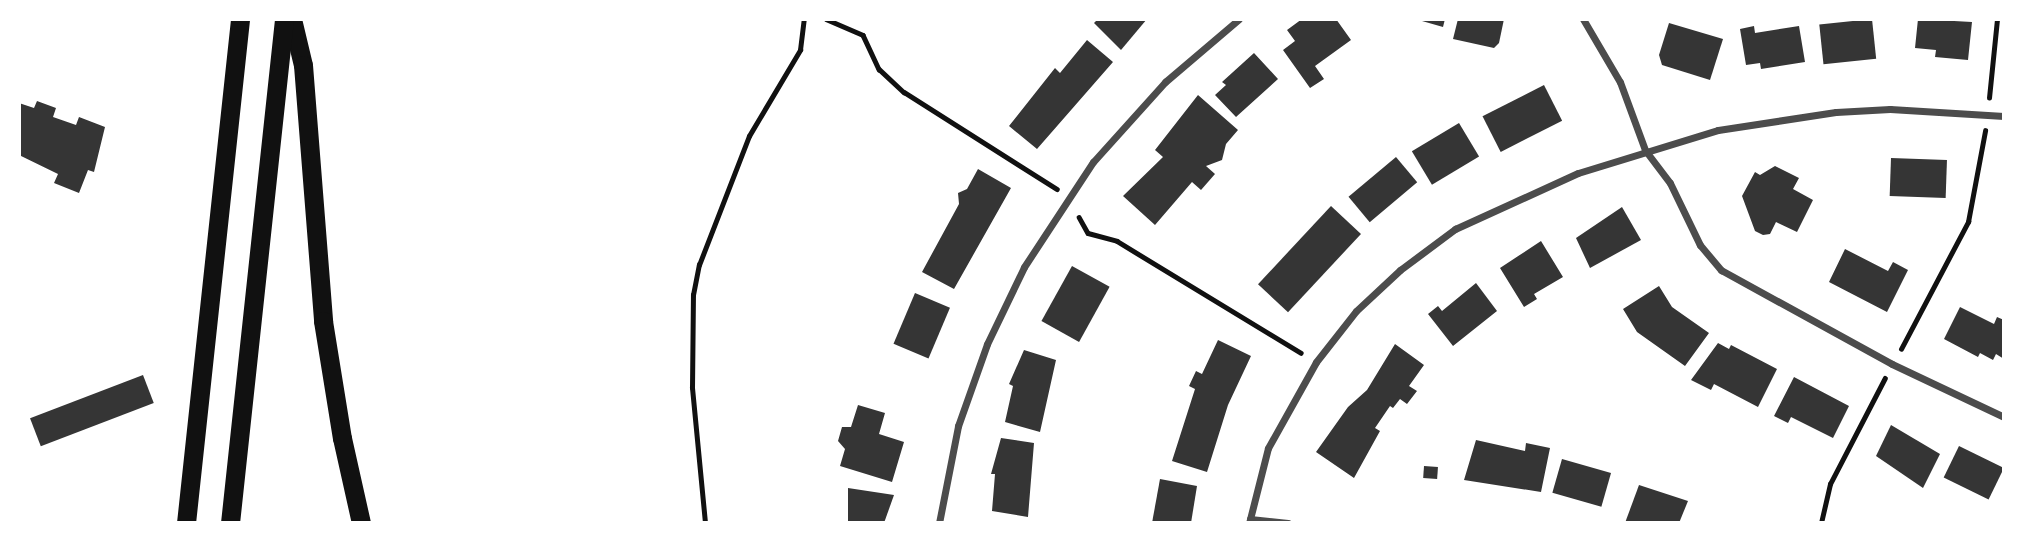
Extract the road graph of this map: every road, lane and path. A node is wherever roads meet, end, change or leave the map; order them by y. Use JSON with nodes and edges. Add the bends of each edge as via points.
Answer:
{"nodes":[{"id":1,"x":240,"y":19,"type":"edge"},
{"id":2,"x":284,"y":19,"type":"edge"},
{"id":3,"x":292,"y":19,"type":"edge"},
{"id":4,"x":804,"y":19,"type":"edge"},
{"id":5,"x":826,"y":19,"type":"edge"},
{"id":6,"x":1239,"y":19,"type":"edge"},
{"id":7,"x":1583,"y":19,"type":"edge"},
{"id":8,"x":1997,"y":19,"type":"edge"},
{"id":9,"x":1988,"y":113,"type":"junction"},
{"id":10,"x":2004,"y":116,"type":"edge"},
{"id":11,"x":1645,"y":150,"type":"junction"},
{"id":12,"x":1069,"y":196,"type":"junction"},
{"id":13,"x":1316,"y":362,"type":"junction"},
{"id":14,"x":1892,"y":364,"type":"junction"},
{"id":15,"x":2004,"y":417,"type":"edge"},
{"id":16,"x":1250,"y":521,"type":"edge"},
{"id":17,"x":186,"y":523,"type":"edge"},
{"id":18,"x":230,"y":523,"type":"edge"},
{"id":19,"x":361,"y":523,"type":"edge"},
{"id":20,"x":705,"y":523,"type":"edge"},
{"id":21,"x":939,"y":523,"type":"edge"},
{"id":22,"x":1288,"y":523,"type":"edge"},
{"id":23,"x":1821,"y":523,"type":"edge"}],
"edges":[{"from":1,"to":17,"type":"highway"},
{"from":2,"to":18,"type":"highway"},
{"from":3,"to":19,"type":"highway","via":[[303,65],[323,321]]},
{"from":4,"to":20,"type":"path","via":[[800,50],[758,116],[699,265],[693,295],[692,388]]},
{"from":5,"to":12,"type":"path","via":[[863,35],[879,69],[904,92]]},
{"from":6,"to":12,"type":"street","via":[[1165,82]]},
{"from":7,"to":11,"type":"street","via":[[1620,82]]},
{"from":8,"to":9,"type":"path"},
{"from":9,"to":10,"type":"street"},
{"from":9,"to":11,"type":"street","via":[[1836,112],[1718,130]]},
{"from":9,"to":14,"type":"path","via":[[1968,222]]},
{"from":11,"to":13,"type":"street","via":[[1511,200],[1455,229],[1400,270],[1356,311]]},
{"from":11,"to":14,"type":"street","via":[[1670,183],[1700,245],[1721,270]]},
{"from":12,"to":13,"type":"path","via":[[1088,233],[1117,241]]},
{"from":12,"to":21,"type":"street","via":[[1024,267],[987,344],[958,426]]},
{"from":13,"to":16,"type":"street","via":[[1268,448]]},
{"from":14,"to":15,"type":"street"},
{"from":14,"to":23,"type":"path","via":[[1830,484]]},
{"from":16,"to":22,"type":"street"}]}
